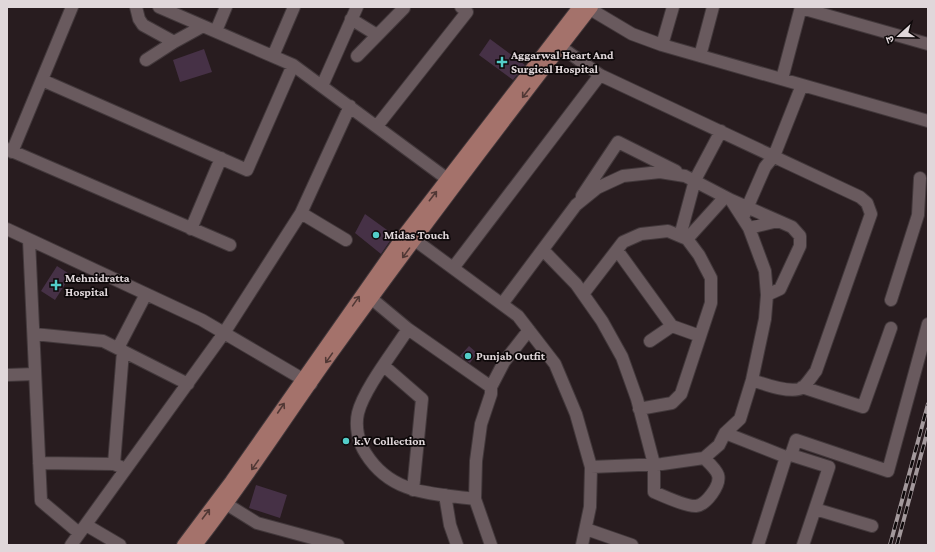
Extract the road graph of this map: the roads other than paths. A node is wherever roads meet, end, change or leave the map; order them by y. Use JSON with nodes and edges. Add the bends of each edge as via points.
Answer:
{"nodes":[{"id":1,"x":72,"y":7,"type":"edge"},
{"id":2,"x":136,"y":7,"type":"edge"},
{"id":3,"x":159,"y":7,"type":"edge"},
{"id":4,"x":226,"y":7,"type":"edge"},
{"id":5,"x":294,"y":7,"type":"edge"},
{"id":6,"x":357,"y":7,"type":"edge"},
{"id":7,"x":461,"y":7,"type":"edge"},
{"id":8,"x":673,"y":7,"type":"edge"},
{"id":9,"x":714,"y":7,"type":"edge"},
{"id":10,"x":801,"y":7,"type":"edge"},
{"id":11,"x":404,"y":8,"type":"edge"},
{"id":12,"x":587,"y":8,"type":"edge"},
{"id":13,"x":351,"y":19,"type":"junction"},
{"id":14,"x":203,"y":26,"type":"junction"},
{"id":15,"x":216,"y":32,"type":"junction"},
{"id":16,"x":377,"y":35,"type":"junction"},
{"id":17,"x":174,"y":42,"type":"junction"},
{"id":18,"x":928,"y":44,"type":"edge"},
{"id":19,"x":662,"y":45,"type":"junction"},
{"id":20,"x":561,"y":47,"type":"junction"},
{"id":21,"x":273,"y":56,"type":"junction"},
{"id":22,"x":357,"y":56,"type":"dead end"},
{"id":23,"x":700,"y":56,"type":"junction"},
{"id":24,"x":146,"y":60,"type":"dead end"},
{"id":25,"x":293,"y":65,"type":"junction"},
{"id":26,"x":600,"y":75,"type":"junction"},
{"id":27,"x":782,"y":79,"type":"junction"},
{"id":28,"x":42,"y":80,"type":"junction"},
{"id":29,"x":802,"y":85,"type":"junction"},
{"id":30,"x":322,"y":86,"type":"junction"},
{"id":31,"x":350,"y":106,"type":"junction"},
{"id":32,"x":928,"y":120,"type":"edge"},
{"id":33,"x":377,"y":126,"type":"junction"},
{"id":34,"x":721,"y":130,"type":"junction"},
{"id":35,"x":9,"y":150,"type":"edge"},
{"id":36,"x":774,"y":156,"type":"junction"},
{"id":37,"x":221,"y":158,"type":"junction"},
{"id":38,"x":690,"y":178,"type":"junction"},
{"id":39,"x":920,"y":178,"type":"dead end"},
{"id":40,"x":451,"y":181,"type":"junction"},
{"id":41,"x":728,"y":199,"type":"junction"},
{"id":42,"x":576,"y":205,"type":"junction"},
{"id":43,"x":301,"y":213,"type":"junction"},
{"id":44,"x":923,"y":217,"type":"edge"},
{"id":45,"x":746,"y":218,"type":"junction"},
{"id":46,"x":778,"y":221,"type":"junction"},
{"id":47,"x":7,"y":229,"type":"edge"},
{"id":48,"x":191,"y":229,"type":"junction"},
{"id":49,"x":405,"y":233,"type":"junction"},
{"id":50,"x":683,"y":238,"type":"junction"},
{"id":51,"x":29,"y":240,"type":"junction"},
{"id":52,"x":346,"y":240,"type":"dead end"},
{"id":53,"x":415,"y":240,"type":"junction"},
{"id":54,"x":230,"y":245,"type":"dead end"},
{"id":55,"x":543,"y":250,"type":"junction"},
{"id":56,"x":617,"y":250,"type":"junction"},
{"id":57,"x":453,"y":268,"type":"junction"},
{"id":58,"x":766,"y":271,"type":"junction"},
{"id":59,"x":780,"y":289,"type":"junction"},
{"id":60,"x":146,"y":294,"type":"junction"},
{"id":61,"x":584,"y":294,"type":"junction"},
{"id":62,"x":767,"y":295,"type":"junction"},
{"id":63,"x":372,"y":299,"type":"junction"},
{"id":64,"x":891,"y":300,"type":"dead end"},
{"id":65,"x":502,"y":304,"type":"junction"},
{"id":66,"x":928,"y":324,"type":"edge"},
{"id":67,"x":672,"y":326,"type":"junction"},
{"id":68,"x":891,"y":328,"type":"dead end"},
{"id":69,"x":408,"y":329,"type":"junction"},
{"id":70,"x":529,"y":330,"type":"junction"},
{"id":71,"x":224,"y":333,"type":"junction"},
{"id":72,"x":34,"y":334,"type":"junction"},
{"id":73,"x":700,"y":336,"type":"junction"},
{"id":74,"x":650,"y":342,"type":"dead end"},
{"id":75,"x":120,"y":350,"type":"junction"},
{"id":76,"x":384,"y":366,"type":"junction"},
{"id":77,"x":35,"y":374,"type":"junction"},
{"id":78,"x":7,"y":375,"type":"edge"},
{"id":79,"x":752,"y":380,"type":"junction"},
{"id":80,"x":306,"y":382,"type":"junction"},
{"id":81,"x":188,"y":384,"type":"junction"},
{"id":82,"x":491,"y":387,"type":"junction"},
{"id":83,"x":802,"y":387,"type":"junction"},
{"id":84,"x":639,"y":409,"type":"junction"},
{"id":85,"x":725,"y":433,"type":"junction"},
{"id":86,"x":789,"y":456,"type":"junction"},
{"id":87,"x":704,"y":458,"type":"junction"},
{"id":88,"x":39,"y":463,"type":"junction"},
{"id":89,"x":114,"y":464,"type":"junction"},
{"id":90,"x":654,"y":464,"type":"junction"},
{"id":91,"x":591,"y":467,"type":"junction"},
{"id":92,"x":125,"y":470,"type":"junction"},
{"id":93,"x":413,"y":490,"type":"junction"},
{"id":94,"x":445,"y":495,"type":"junction"},
{"id":95,"x":475,"y":499,"type":"junction"},
{"id":96,"x":228,"y":505,"type":"junction"},
{"id":97,"x":815,"y":509,"type":"junction"},
{"id":98,"x":872,"y":526,"type":"dead end"},
{"id":99,"x":83,"y":529,"type":"junction"},
{"id":100,"x":586,"y":529,"type":"junction"},
{"id":101,"x":331,"y":544,"type":"edge"},
{"id":102,"x":71,"y":545,"type":"edge"},
{"id":103,"x":120,"y":545,"type":"edge"},
{"id":104,"x":183,"y":545,"type":"edge"},
{"id":105,"x":196,"y":545,"type":"edge"},
{"id":106,"x":457,"y":545,"type":"edge"},
{"id":107,"x":491,"y":545,"type":"edge"},
{"id":108,"x":582,"y":545,"type":"edge"},
{"id":109,"x":632,"y":545,"type":"edge"},
{"id":110,"x":758,"y":545,"type":"edge"},
{"id":111,"x":804,"y":545,"type":"edge"}],
"edges":[{"from":1,"to":28,"type":"street"},
{"from":2,"to":17,"type":"street","via":[[138,19],[143,25]]},
{"from":3,"to":14,"type":"street"},
{"from":4,"to":15,"type":"street"},
{"from":5,"to":21,"type":"street"},
{"from":6,"to":13,"type":"street"},
{"from":7,"to":33,"type":"street","via":[[467,12]]},
{"from":8,"to":19,"type":"street"},
{"from":9,"to":23,"type":"street"},
{"from":10,"to":18,"type":"street"},
{"from":10,"to":27,"type":"street"},
{"from":11,"to":16,"type":"street"},
{"from":12,"to":19,"type":"street","via":[[632,34]]},
{"from":12,"to":20,"type":"main road"},
{"from":12,"to":40,"type":"main road"},
{"from":13,"to":16,"type":"street"},
{"from":13,"to":30,"type":"street"},
{"from":14,"to":15,"type":"street"},
{"from":14,"to":17,"type":"street"},
{"from":15,"to":21,"type":"street"},
{"from":16,"to":22,"type":"street"},
{"from":17,"to":24,"type":"street"},
{"from":19,"to":23,"type":"street"},
{"from":20,"to":26,"type":"street"},
{"from":20,"to":40,"type":"main road","one_way":true},
{"from":21,"to":25,"type":"street"},
{"from":23,"to":27,"type":"street"},
{"from":25,"to":30,"type":"street"},
{"from":25,"to":37,"type":"street","via":[[247,170]]},
{"from":26,"to":34,"type":"street"},
{"from":26,"to":57,"type":"street"},
{"from":27,"to":29,"type":"street"},
{"from":28,"to":35,"type":"street"},
{"from":28,"to":37,"type":"street"},
{"from":29,"to":32,"type":"street"},
{"from":29,"to":36,"type":"street"},
{"from":30,"to":31,"type":"street"},
{"from":31,"to":33,"type":"street"},
{"from":31,"to":43,"type":"street"},
{"from":33,"to":40,"type":"street"},
{"from":34,"to":36,"type":"street"},
{"from":34,"to":38,"type":"street"},
{"from":35,"to":48,"type":"street"},
{"from":36,"to":45,"type":"street","via":[[765,167]]},
{"from":36,"to":83,"type":"street","via":[[860,197],[868,203],[871,214],[816,371]]},
{"from":37,"to":48,"type":"street"},
{"from":38,"to":41,"type":"street"},
{"from":38,"to":42,"type":"street","via":[[660,172],[623,176],[597,188]]},
{"from":38,"to":42,"type":"street","via":[[618,142]]},
{"from":38,"to":50,"type":"street"},
{"from":39,"to":44,"type":"street"},
{"from":49,"to":40,"type":"main road","one_way":true},
{"from":40,"to":53,"type":"main road"},
{"from":41,"to":45,"type":"street"},
{"from":41,"to":50,"type":"street"},
{"from":42,"to":55,"type":"street"},
{"from":43,"to":52,"type":"street"},
{"from":43,"to":71,"type":"street"},
{"from":44,"to":64,"type":"street"},
{"from":45,"to":46,"type":"street"},
{"from":45,"to":46,"type":"street"},
{"from":45,"to":58,"type":"street"},
{"from":46,"to":59,"type":"street","via":[[792,227],[800,236],[800,246]]},
{"from":47,"to":51,"type":"street"},
{"from":48,"to":54,"type":"street"},
{"from":49,"to":53,"type":"street"},
{"from":80,"to":49,"type":"main road","one_way":true},
{"from":50,"to":56,"type":"street","via":[[668,231],[641,234],[623,242]]},
{"from":50,"to":73,"type":"street","via":[[699,255],[711,278],[710,303]]},
{"from":51,"to":60,"type":"street"},
{"from":51,"to":72,"type":"street"},
{"from":53,"to":57,"type":"street"},
{"from":53,"to":63,"type":"main road","one_way":true},
{"from":55,"to":61,"type":"street"},
{"from":55,"to":65,"type":"street"},
{"from":56,"to":61,"type":"street"},
{"from":56,"to":67,"type":"street"},
{"from":57,"to":65,"type":"street"},
{"from":58,"to":59,"type":"street"},
{"from":58,"to":62,"type":"street"},
{"from":59,"to":62,"type":"street"},
{"from":60,"to":71,"type":"street"},
{"from":60,"to":75,"type":"street"},
{"from":61,"to":84,"type":"street","via":[[622,357]]},
{"from":62,"to":79,"type":"street","via":[[765,319]]},
{"from":63,"to":69,"type":"street"},
{"from":63,"to":80,"type":"main road","one_way":true},
{"from":65,"to":70,"type":"street","via":[[518,316]]},
{"from":66,"to":86,"type":"street","via":[[888,471],[796,440]]},
{"from":67,"to":73,"type":"street"},
{"from":67,"to":74,"type":"street"},
{"from":68,"to":83,"type":"street","via":[[863,407]]},
{"from":69,"to":76,"type":"street"},
{"from":69,"to":82,"type":"street"},
{"from":70,"to":82,"type":"street","via":[[504,362]]},
{"from":70,"to":91,"type":"street","via":[[555,364],[576,414]]},
{"from":71,"to":80,"type":"street"},
{"from":71,"to":81,"type":"street"},
{"from":72,"to":75,"type":"street","via":[[103,341]]},
{"from":72,"to":77,"type":"street"},
{"from":73,"to":84,"type":"street","via":[[681,394],[672,403]]},
{"from":75,"to":81,"type":"street"},
{"from":75,"to":89,"type":"street"},
{"from":76,"to":93,"type":"street","via":[[422,398]]},
{"from":76,"to":93,"type":"street","via":[[358,413],[357,432],[362,448],[373,465],[388,480]]},
{"from":77,"to":78,"type":"street"},
{"from":77,"to":88,"type":"street"},
{"from":79,"to":83,"type":"street","via":[[777,388],[795,390]]},
{"from":79,"to":85,"type":"street","via":[[740,419]]},
{"from":80,"to":96,"type":"main road","one_way":true},
{"from":104,"to":80,"type":"main road","one_way":true},
{"from":81,"to":92,"type":"street"},
{"from":82,"to":95,"type":"street","via":[[481,424],[476,461]]},
{"from":84,"to":90,"type":"street"},
{"from":85,"to":86,"type":"street"},
{"from":85,"to":87,"type":"street","via":[[719,445]]},
{"from":86,"to":97,"type":"street","via":[[828,467]]},
{"from":86,"to":110,"type":"street"},
{"from":87,"to":90,"type":"street"},
{"from":87,"to":90,"type":"street","via":[[718,475],[718,482],[705,502],[697,506],[690,506],[654,492]]},
{"from":88,"to":89,"type":"street"},
{"from":88,"to":99,"type":"street","via":[[41,501]]},
{"from":89,"to":92,"type":"street"},
{"from":90,"to":91,"type":"street"},
{"from":91,"to":100,"type":"street","via":[[590,507]]},
{"from":92,"to":99,"type":"street"},
{"from":93,"to":94,"type":"street"},
{"from":94,"to":95,"type":"street"},
{"from":94,"to":106,"type":"street","via":[[450,525]]},
{"from":95,"to":107,"type":"street"},
{"from":96,"to":101,"type":"street","via":[[257,523]]},
{"from":96,"to":105,"type":"main road"},
{"from":97,"to":98,"type":"street"},
{"from":97,"to":111,"type":"street"},
{"from":99,"to":102,"type":"street"},
{"from":99,"to":103,"type":"street"},
{"from":100,"to":108,"type":"street"},
{"from":100,"to":109,"type":"street"}]}
